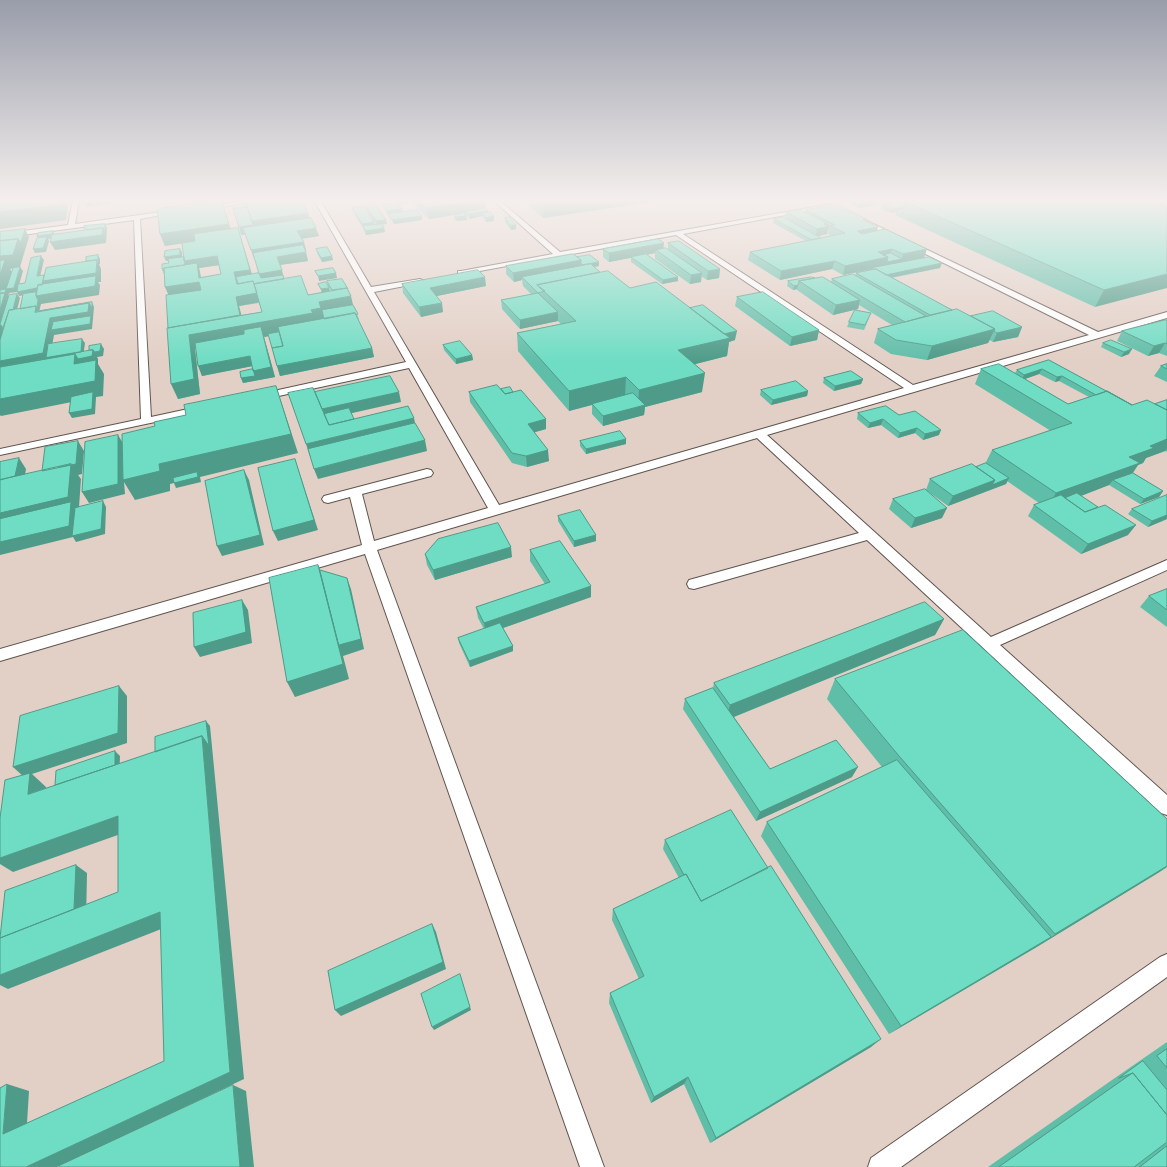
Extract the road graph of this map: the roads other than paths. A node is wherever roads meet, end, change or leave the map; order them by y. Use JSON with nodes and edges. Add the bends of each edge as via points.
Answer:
{"nodes":[{"id":1,"x":139,"y":254,"type":"edge"},
{"id":2,"x":348,"y":254,"type":"edge"},
{"id":3,"x":709,"y":254,"type":"edge"},
{"id":4,"x":930,"y":254,"type":"edge"},
{"id":5,"x":559,"y":255,"type":"edge"},
{"id":6,"x":455,"y":274,"type":"edge"},
{"id":7,"x":426,"y":280,"type":"edge"},
{"id":8,"x":369,"y":290,"type":"junction"},
{"id":9,"x":1167,"y":315,"type":"edge"},
{"id":10,"x":1096,"y":336,"type":"junction"},
{"id":11,"x":412,"y":364,"type":"junction"},
{"id":12,"x":912,"y":389,"type":"junction"},
{"id":13,"x":251,"y":398,"type":"edge"},
{"id":14,"x":213,"y":407,"type":"edge"},
{"id":15,"x":146,"y":421,"type":"junction"},
{"id":16,"x":758,"y":433,"type":"junction"},
{"id":17,"x":0,"y":452,"type":"edge"},
{"id":18,"x":427,"y":473,"type":"dead end"},
{"id":19,"x":355,"y":492,"type":"junction"},
{"id":20,"x":328,"y":498,"type":"dead end"},
{"id":21,"x":496,"y":511,"type":"junction"},
{"id":22,"x":868,"y":534,"type":"junction"},
{"id":23,"x":369,"y":546,"type":"junction"},
{"id":24,"x":1167,"y":565,"type":"edge"},
{"id":25,"x":694,"y":584,"type":"dead end"},
{"id":26,"x":989,"y":644,"type":"junction"},
{"id":27,"x":0,"y":655,"type":"edge"},
{"id":28,"x":1167,"y":807,"type":"edge"},
{"id":29,"x":1167,"y":964,"type":"edge"},
{"id":30,"x":592,"y":1167,"type":"edge"},
{"id":31,"x":880,"y":1167,"type":"edge"}],
"edges":[{"from":1,"to":15,"type":"lane"},
{"from":2,"to":8,"type":"lane"},
{"from":3,"to":12,"type":"lane"},
{"from":4,"to":10,"type":"lane"},
{"from":5,"to":6,"type":"lane"},
{"from":7,"to":8,"type":"lane"},
{"from":8,"to":11,"type":"lane"},
{"from":9,"to":10,"type":"lane"},
{"from":10,"to":12,"type":"lane"},
{"from":11,"to":13,"type":"lane"},
{"from":11,"to":21,"type":"lane"},
{"from":12,"to":16,"type":"lane"},
{"from":14,"to":15,"type":"lane"},
{"from":15,"to":17,"type":"lane"},
{"from":16,"to":21,"type":"lane"},
{"from":16,"to":22,"type":"lane"},
{"from":18,"to":19,"type":"lane"},
{"from":19,"to":20,"type":"lane"},
{"from":19,"to":23,"type":"lane"},
{"from":21,"to":23,"type":"lane"},
{"from":22,"to":25,"type":"lane"},
{"from":22,"to":26,"type":"lane"},
{"from":23,"to":27,"type":"lane"},
{"from":23,"to":30,"type":"lane"},
{"from":24,"to":26,"type":"lane"},
{"from":26,"to":28,"type":"lane"},
{"from":29,"to":31,"type":"lane"}]}
